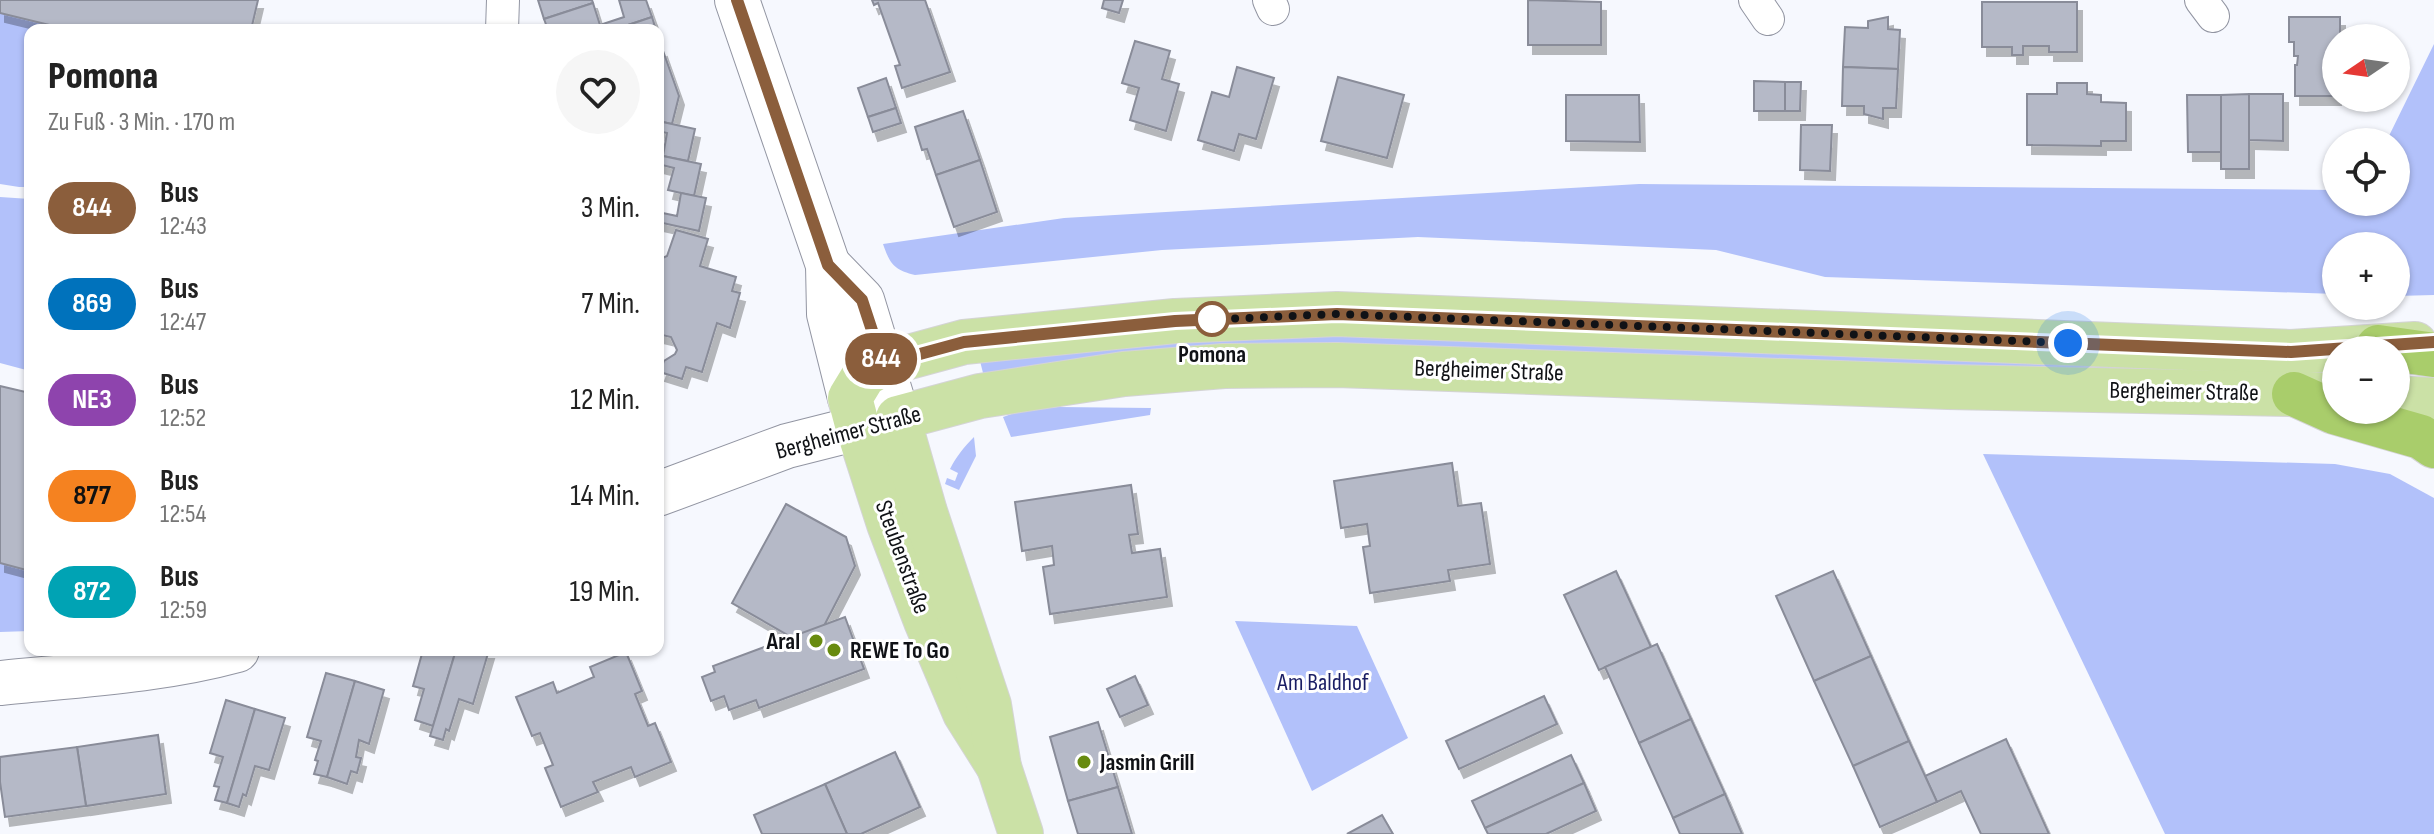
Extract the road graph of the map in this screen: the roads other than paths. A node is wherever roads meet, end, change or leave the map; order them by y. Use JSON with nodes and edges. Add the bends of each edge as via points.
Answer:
{"nodes":[{"id":1,"x":503,"y":0,"type":"edge"},
{"id":2,"x":737,"y":0,"type":"edge"},
{"id":3,"x":502,"y":24,"type":"edge"},
{"id":4,"x":828,"y":265,"type":"junction"},
{"id":5,"x":2434,"y":342,"type":"edge"},
{"id":6,"x":2410,"y":344,"type":"edge"},
{"id":7,"x":2322,"y":350,"type":"edge"},
{"id":8,"x":2410,"y":352,"type":"edge"},
{"id":9,"x":2434,"y":355,"type":"edge"},
{"id":10,"x":883,"y":364,"type":"junction"},
{"id":11,"x":2315,"y":394,"type":"edge"},
{"id":12,"x":2410,"y":399,"type":"edge"},
{"id":13,"x":2434,"y":400,"type":"edge"},
{"id":14,"x":869,"y":415,"type":"junction"},
{"id":15,"x":2434,"y":446,"type":"edge"},
{"id":16,"x":664,"y":492,"type":"edge"},
{"id":17,"x":211,"y":656,"type":"edge"},
{"id":18,"x":0,"y":683,"type":"edge"},
{"id":19,"x":1021,"y":834,"type":"edge"}],
"edges":[{"from":1,"to":3,"type":"street"},
{"from":2,"to":4,"type":"main road"},
{"from":4,"to":10,"type":"main road","via":[[862,300]]},
{"from":4,"to":14,"type":"main road","via":[[829,314]]},
{"from":5,"to":6,"type":"main road","name":"Bergheimer Straße"},
{"from":7,"to":10,"type":"main road","name":"Bergheimer Straße","via":[[1337,314],[1175,321],[964,342]]},
{"from":8,"to":9,"type":"highway"},
{"from":10,"to":14,"type":"main road","name":"Bergheimer Straße","via":[[864,375]]},
{"from":11,"to":14,"type":"main road","name":"Bergheimer Straße","via":[[1224,366],[1124,374]]},
{"from":11,"to":15,"type":"highway","via":[[2334,412],[2421,437]]},
{"from":12,"to":13,"type":"main road"},
{"from":14,"to":16,"type":"main road","name":"Bergheimer Straße"},
{"from":14,"to":19,"type":"main road","name":"Steubenstraße","via":[[889,524],[965,713],[999,767]]},
{"from":17,"to":18,"type":"main road"}]}
